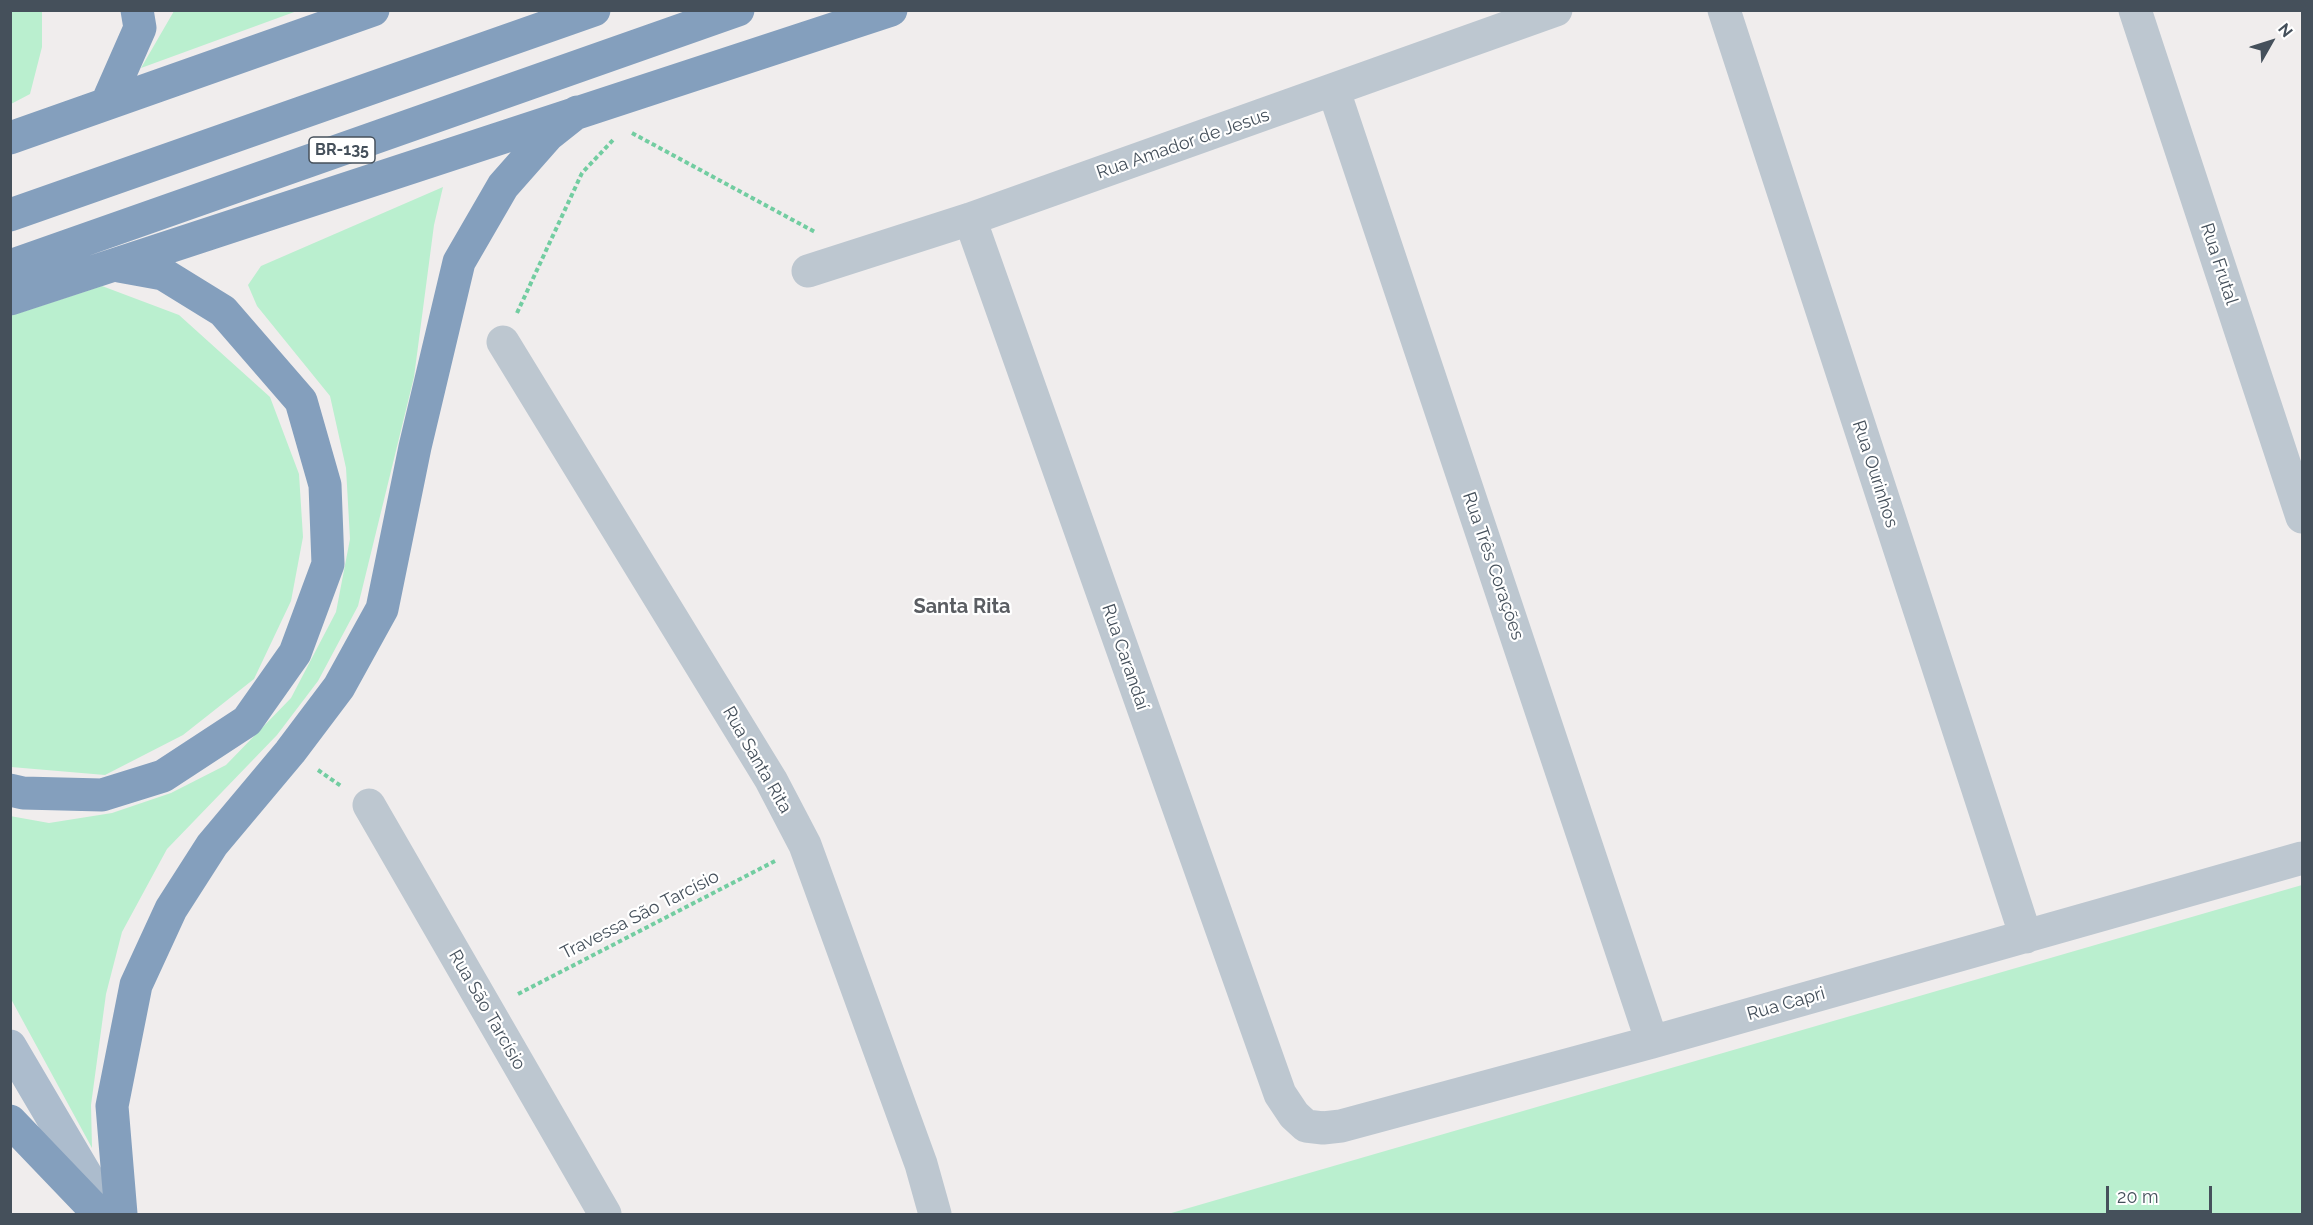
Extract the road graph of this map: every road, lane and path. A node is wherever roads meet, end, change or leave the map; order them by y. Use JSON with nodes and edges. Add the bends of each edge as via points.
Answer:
{"nodes":[{"id":1,"x":137,"y":10,"type":"edge"},
{"id":2,"x":373,"y":10,"type":"edge"},
{"id":3,"x":594,"y":10,"type":"edge"},
{"id":4,"x":738,"y":10,"type":"edge"},
{"id":5,"x":891,"y":10,"type":"edge"},
{"id":6,"x":1556,"y":10,"type":"edge"},
{"id":7,"x":1724,"y":10,"type":"edge"},
{"id":8,"x":2135,"y":10,"type":"edge"},
{"id":9,"x":1334,"y":91,"type":"junction"},
{"id":10,"x":107,"y":103,"type":"junction"},
{"id":11,"x":577,"y":112,"type":"junction"},
{"id":12,"x":623,"y":128,"type":"dead end"},
{"id":13,"x":616,"y":136,"type":"dead end"},
{"id":14,"x":10,"y":138,"type":"edge"},
{"id":15,"x":10,"y":215,"type":"edge"},
{"id":16,"x":970,"y":219,"type":"junction"},
{"id":17,"x":858,"y":256,"type":"junction"},
{"id":18,"x":117,"y":265,"type":"junction"},
{"id":19,"x":10,"y":267,"type":"edge"},
{"id":20,"x":808,"y":271,"type":"dead end"},
{"id":21,"x":10,"y":299,"type":"edge"},
{"id":22,"x":503,"y":342,"type":"joint"},
{"id":23,"x":2302,"y":517,"type":"edge"},
{"id":24,"x":290,"y":752,"type":"junction"},
{"id":25,"x":10,"y":790,"type":"edge"},
{"id":26,"x":369,"y":805,"type":"joint"},
{"id":27,"x":805,"y":845,"type":"junction"},
{"id":28,"x":2302,"y":858,"type":"edge"},
{"id":29,"x":2026,"y":936,"type":"junction"},
{"id":30,"x":488,"y":1009,"type":"junction"},
{"id":31,"x":1652,"y":1042,"type":"junction"},
{"id":32,"x":10,"y":1046,"type":"edge"},
{"id":33,"x":1280,"y":1094,"type":"joint"},
{"id":34,"x":10,"y":1121,"type":"edge"},
{"id":35,"x":99,"y":1215,"type":"edge"},
{"id":36,"x":109,"y":1215,"type":"edge"},
{"id":37,"x":121,"y":1215,"type":"edge"},
{"id":38,"x":605,"y":1215,"type":"edge"},
{"id":39,"x":935,"y":1215,"type":"edge"}],
"edges":[{"from":1,"to":10,"type":"highway","via":[[140,28]]},
{"from":2,"to":10,"type":"highway"},
{"from":3,"to":15,"type":"highway","number":"BR-135"},
{"from":4,"to":19,"type":"highway","number":"BR-135"},
{"from":5,"to":11,"type":"highway"},
{"from":6,"to":9,"type":"street","name":"Rua Amador de Jesus"},
{"from":7,"to":29,"type":"street","name":"Rua Ourinhos"},
{"from":8,"to":23,"type":"street","name":"Rua Frutal"},
{"from":9,"to":16,"type":"street","name":"Rua Amador de Jesus"},
{"from":9,"to":31,"type":"street","name":"Rua Três Corações"},
{"from":10,"to":14,"type":"highway"},
{"from":11,"to":18,"type":"highway"},
{"from":11,"to":24,"type":"highway","via":[[548,135],[503,186],[459,262],[382,609],[339,687]]},
{"from":12,"to":17,"type":"path"},
{"from":13,"to":22,"type":"path","via":[[582,173]]},
{"from":16,"to":17,"type":"street","name":"Rua Amador de Jesus"},
{"from":16,"to":33,"type":"street","name":"Rua Carandaí"},
{"from":17,"to":20,"type":"street","name":"Rua Amador de Jesus"},
{"from":18,"to":21,"type":"highway"},
{"from":18,"to":25,"type":"highway","via":[[163,274],[223,311],[301,401],[325,485],[328,564],[295,652],[247,721],[163,776],[102,795]]},
{"from":22,"to":27,"type":"street","name":"Rua Santa Rita","via":[[765,770]]},
{"from":24,"to":26,"type":"path"},
{"from":24,"to":37,"type":"highway","via":[[212,845],[171,909],[136,985],[112,1106]]},
{"from":26,"to":30,"type":"street","name":"Rua São Tarcísio"},
{"from":27,"to":30,"type":"path","name":"Travessa São Tarcísio"},
{"from":27,"to":39,"type":"street","name":"Rua Santa Rita","via":[[921,1164]]},
{"from":28,"to":29,"type":"street","name":"Rua Capri"},
{"from":29,"to":31,"type":"street","name":"Rua Capri"},
{"from":30,"to":38,"type":"street","name":"Rua São Tarcísio"},
{"from":31,"to":33,"type":"street","name":"Rua Capri","via":[[1341,1126],[1306,1126]]},
{"from":32,"to":36,"type":"main road"},
{"from":34,"to":35,"type":"highway"}]}
